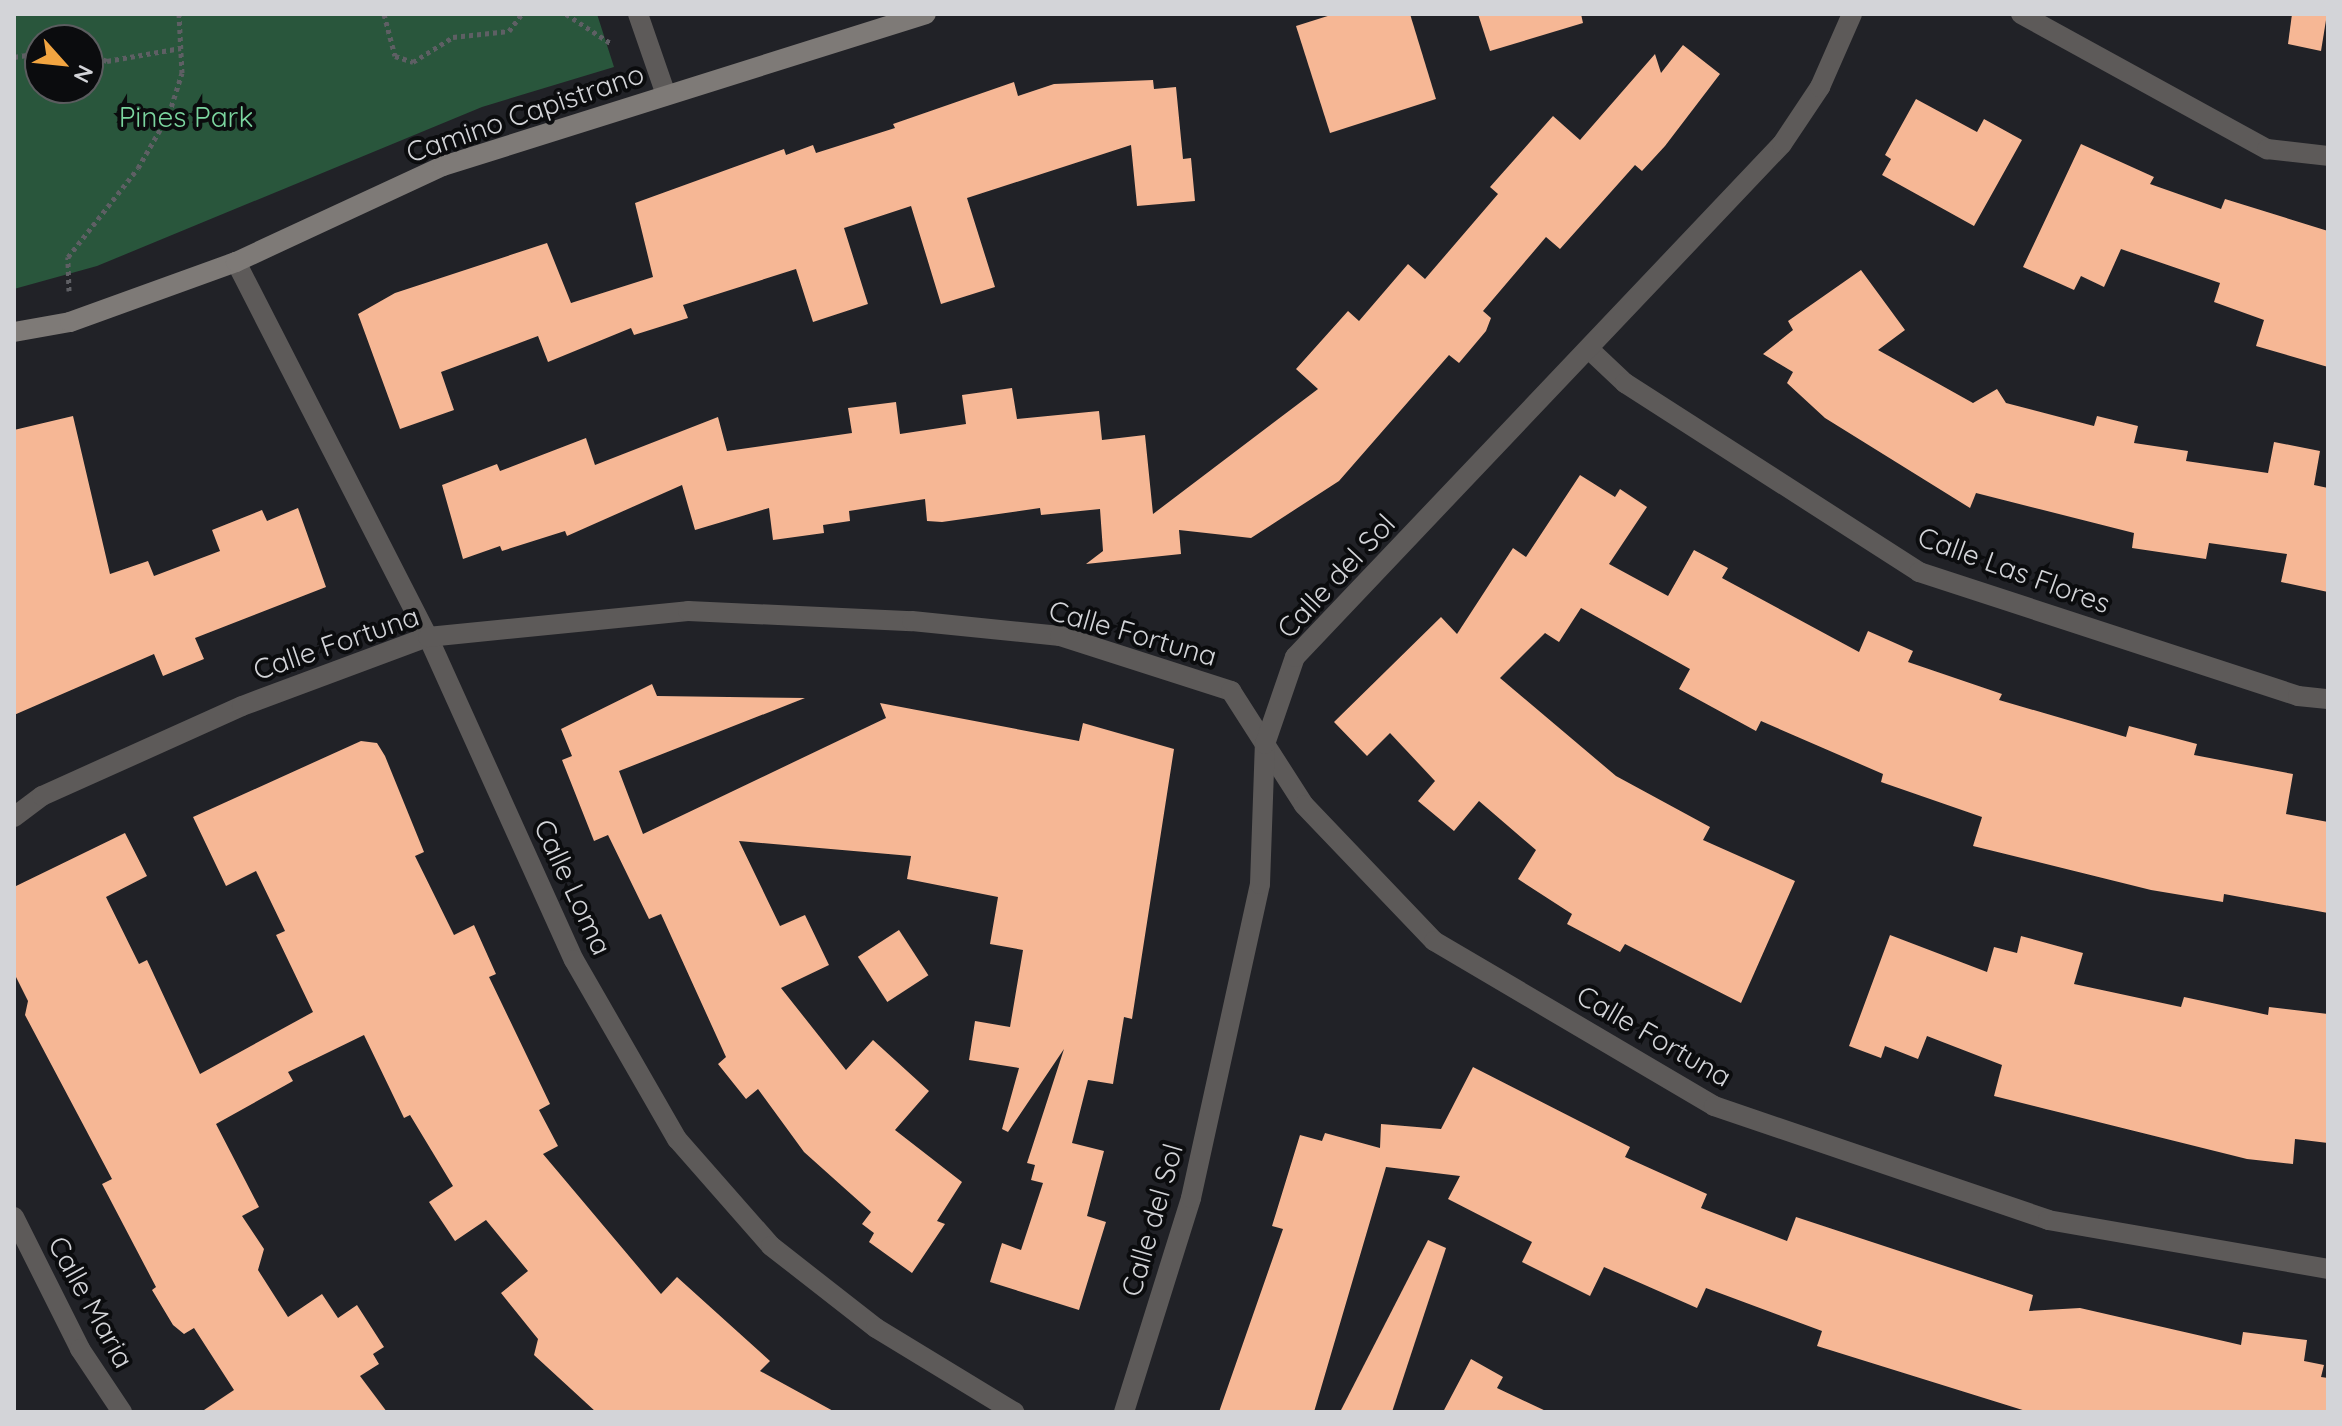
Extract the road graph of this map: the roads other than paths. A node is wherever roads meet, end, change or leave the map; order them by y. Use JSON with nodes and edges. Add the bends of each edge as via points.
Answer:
{"nodes":[{"id":1,"x":638,"y":14,"type":"edge"},
{"id":2,"x":926,"y":14,"type":"edge"},
{"id":3,"x":1852,"y":14,"type":"edge"},
{"id":4,"x":2021,"y":14,"type":"edge"},
{"id":5,"x":666,"y":95,"type":"junction"},
{"id":6,"x":2328,"y":156,"type":"edge"},
{"id":7,"x":236,"y":262,"type":"junction"},
{"id":8,"x":14,"y":332,"type":"edge"},
{"id":9,"x":1591,"y":351,"type":"junction"},
{"id":10,"x":428,"y":637,"type":"junction"},
{"id":11,"x":2328,"y":699,"type":"edge"},
{"id":12,"x":1265,"y":744,"type":"junction"},
{"id":13,"x":14,"y":817,"type":"edge"},
{"id":14,"x":14,"y":1217,"type":"edge"},
{"id":15,"x":2328,"y":1269,"type":"edge"},
{"id":16,"x":122,"y":1412,"type":"edge"},
{"id":17,"x":1014,"y":1412,"type":"edge"},
{"id":18,"x":1124,"y":1412,"type":"edge"}],
"edges":[{"from":1,"to":5,"type":"street"},
{"from":2,"to":5,"type":"main road","name":"Camino Capistrano"},
{"from":3,"to":9,"type":"street","name":"Calle del Sol","via":[[1820,87],[1782,144]]},
{"from":4,"to":6,"type":"street","via":[[2267,149]]},
{"from":5,"to":7,"type":"main road","name":"Camino Capistrano","via":[[443,166]]},
{"from":7,"to":8,"type":"main road","name":"Camino Capistrano","via":[[70,322]]},
{"from":7,"to":10,"type":"street","name":"Calle Loma"},
{"from":9,"to":11,"type":"street","name":"Calle Las Flores","via":[[1625,383],[1919,572],[2298,696]]},
{"from":9,"to":12,"type":"street","name":"Calle del Sol","via":[[1295,657]]},
{"from":10,"to":12,"type":"street","name":"Calle Fortuna","via":[[688,611],[912,621],[1060,636],[1231,691]]},
{"from":10,"to":13,"type":"street","name":"Calle Fortuna","via":[[242,706],[42,796]]},
{"from":10,"to":17,"type":"street","name":"Calle Loma","via":[[574,960],[677,1139],[771,1246],[876,1328]]},
{"from":12,"to":15,"type":"street","name":"Calle Fortuna","via":[[1304,805],[1434,941],[1714,1106],[2048,1220]]},
{"from":12,"to":18,"type":"street","name":"Calle del Sol","via":[[1260,884],[1191,1198]]},
{"from":14,"to":16,"type":"street","name":"Calle Maria","via":[[80,1349]]}]}
